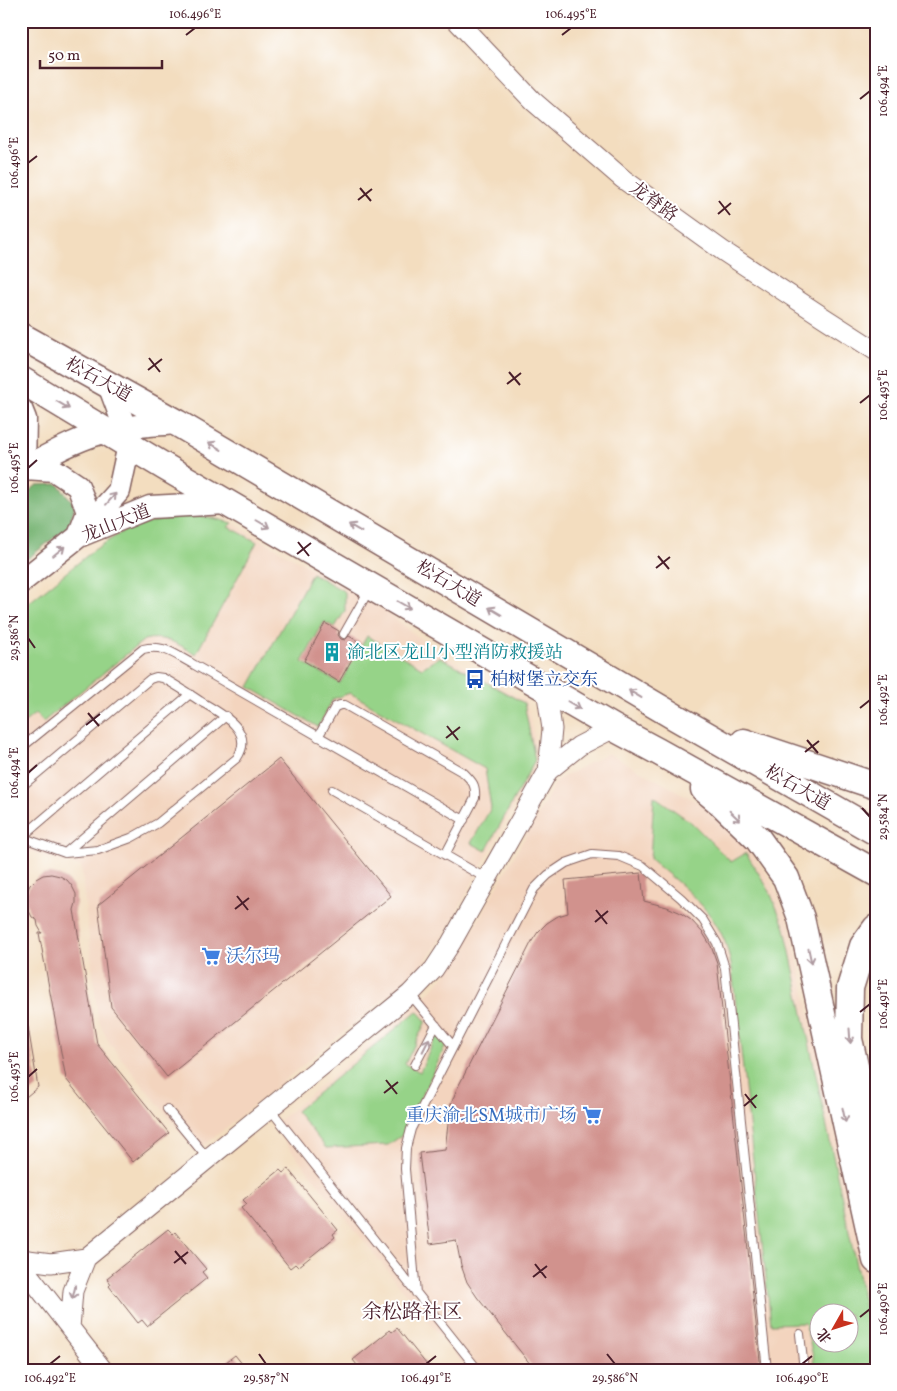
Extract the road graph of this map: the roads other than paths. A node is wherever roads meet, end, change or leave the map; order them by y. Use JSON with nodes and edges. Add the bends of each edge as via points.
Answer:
{"nodes":[{"id":1,"x":457,"y":21,"type":"edge"},
{"id":2,"x":21,"y":336,"type":"edge"},
{"id":3,"x":876,"y":351,"type":"edge"},
{"id":4,"x":21,"y":380,"type":"edge"},
{"id":5,"x":109,"y":385,"type":"junction"},
{"id":6,"x":21,"y":409,"type":"edge"},
{"id":7,"x":177,"y":423,"type":"junction"},
{"id":8,"x":120,"y":434,"type":"junction"},
{"id":9,"x":23,"y":470,"type":"edge"},
{"id":10,"x":227,"y":503,"type":"junction"},
{"id":11,"x":79,"y":536,"type":"junction"},
{"id":12,"x":21,"y":582,"type":"edge"},
{"id":13,"x":371,"y":587,"type":"junction"},
{"id":14,"x":344,"y":634,"type":"dead end"},
{"id":15,"x":546,"y":688,"type":"junction"},
{"id":16,"x":190,"y":694,"type":"junction"},
{"id":17,"x":226,"y":716,"type":"junction"},
{"id":18,"x":677,"y":718,"type":"junction"},
{"id":19,"x":614,"y":728,"type":"junction"},
{"id":20,"x":318,"y":736,"type":"junction"},
{"id":21,"x":21,"y":748,"type":"edge"},
{"id":22,"x":765,"y":750,"type":"junction"},
{"id":23,"x":657,"y":751,"type":"junction"},
{"id":24,"x":548,"y":771,"type":"junction"},
{"id":25,"x":876,"y":786,"type":"edge"},
{"id":26,"x":21,"y":787,"type":"edge"},
{"id":27,"x":332,"y":790,"type":"dead end"},
{"id":28,"x":876,"y":800,"type":"edge"},
{"id":29,"x":464,"y":820,"type":"junction"},
{"id":30,"x":876,"y":832,"type":"edge"},
{"id":31,"x":22,"y":837,"type":"edge"},
{"id":32,"x":839,"y":852,"type":"junction"},
{"id":33,"x":65,"y":853,"type":"junction"},
{"id":34,"x":445,"y":854,"type":"junction"},
{"id":35,"x":876,"y":873,"type":"edge"},
{"id":36,"x":487,"y":879,"type":"junction"},
{"id":37,"x":876,"y":888,"type":"edge"},
{"id":38,"x":876,"y":928,"type":"edge"},
{"id":39,"x":410,"y":994,"type":"junction"},
{"id":40,"x":436,"y":1024,"type":"junction"},
{"id":41,"x":453,"y":1046,"type":"junction"},
{"id":42,"x":415,"y":1065,"type":"dead end"},
{"id":43,"x":167,"y":1109,"type":"dead end"},
{"id":44,"x":270,"y":1109,"type":"junction"},
{"id":45,"x":208,"y":1159,"type":"junction"},
{"id":46,"x":876,"y":1160,"type":"edge"},
{"id":47,"x":86,"y":1258,"type":"junction"},
{"id":48,"x":21,"y":1259,"type":"edge"},
{"id":49,"x":876,"y":1260,"type":"edge"},
{"id":50,"x":21,"y":1265,"type":"edge"},
{"id":51,"x":416,"y":1293,"type":"junction"},
{"id":52,"x":70,"y":1328,"type":"junction"},
{"id":53,"x":800,"y":1334,"type":"dead end"},
{"id":54,"x":103,"y":1370,"type":"edge"},
{"id":55,"x":478,"y":1370,"type":"edge"},
{"id":56,"x":767,"y":1370,"type":"edge"},
{"id":57,"x":804,"y":1370,"type":"edge"}],
"edges":[{"from":1,"to":3,"type":"street","name":"龙脊路","via":[[533,101],[623,178],[724,251]]},
{"from":2,"to":5,"type":"highway","name":"松石大道"},
{"from":4,"to":8,"type":"highway","name":"松石大道","one_way":true},
{"from":5,"to":7,"type":"highway","name":"松石大道"},
{"from":5,"to":8,"type":"main road"},
{"from":6,"to":9,"type":"main road","via":[[25,419]]},
{"from":7,"to":8,"type":"main road"},
{"from":18,"to":7,"type":"highway","name":"松石大道","one_way":true},
{"from":8,"to":9,"type":"main road","via":[[71,444]]},
{"from":8,"to":10,"type":"highway","name":"松石大道"},
{"from":11,"to":8,"type":"main road","one_way":true,"via":[[118,490]]},
{"from":9,"to":11,"type":"main road","via":[[54,470],[78,486],[88,512]]},
{"from":10,"to":11,"type":"main road","name":"龙山大道","via":[[150,506]]},
{"from":10,"to":13,"type":"highway","name":"松石大道","one_way":true},
{"from":12,"to":11,"type":"main road","name":"龙山大道","one_way":true},
{"from":13,"to":14,"type":"lane"},
{"from":13,"to":15,"type":"highway","name":"松石大道","one_way":true},
{"from":15,"to":19,"type":"highway","name":"松石大道","one_way":true},
{"from":15,"to":24,"type":"street","via":[[552,729]]},
{"from":16,"to":17,"type":"lane"},
{"from":16,"to":26,"type":"lane","via":[[164,678],[150,679]]},
{"from":16,"to":31,"type":"lane"},
{"from":17,"to":33,"type":"lane"},
{"from":17,"to":33,"type":"lane","via":[[241,736],[241,752],[236,758],[158,822],[130,838],[98,850]]},
{"from":18,"to":22,"type":"highway"},
{"from":18,"to":30,"type":"highway","name":"松石大道"},
{"from":19,"to":23,"type":"highway","name":"松石大道"},
{"from":19,"to":24,"type":"street","via":[[579,746]]},
{"from":20,"to":21,"type":"lane","via":[[191,663],[154,646],[143,649]]},
{"from":20,"to":29,"type":"lane"},
{"from":20,"to":29,"type":"lane","via":[[335,707],[345,705],[464,772],[476,789]]},
{"from":22,"to":25,"type":"highway"},
{"from":22,"to":28,"type":"highway"},
{"from":23,"to":32,"type":"highway","name":"松石大道"},
{"from":23,"to":49,"type":"highway","one_way":true,"via":[[758,839],[786,878],[801,918]]},
{"from":24,"to":36,"type":"street"},
{"from":27,"to":34,"type":"lane"},
{"from":29,"to":34,"type":"lane"},
{"from":31,"to":33,"type":"lane"},
{"from":32,"to":35,"type":"highway","name":"松石大道"},
{"from":32,"to":37,"type":"highway"},
{"from":34,"to":36,"type":"lane"},
{"from":36,"to":39,"type":"street","via":[[434,969]]},
{"from":38,"to":46,"type":"highway","one_way":true,"via":[[863,946],[850,988],[849,1039]]},
{"from":39,"to":40,"type":"lane"},
{"from":39,"to":44,"type":"street"},
{"from":40,"to":41,"type":"lane"},
{"from":42,"to":40,"type":"lane","one_way":true},
{"from":41,"to":51,"type":"lane","via":[[411,1129],[406,1148]]},
{"from":41,"to":56,"type":"lane","via":[[534,889],[566,863],[592,854],[619,856],[643,866],[703,920],[717,943],[725,968]]},
{"from":43,"to":45,"type":"lane"},
{"from":44,"to":45,"type":"street"},
{"from":44,"to":51,"type":"lane"},
{"from":45,"to":47,"type":"street"},
{"from":47,"to":48,"type":"street","via":[[51,1263]]},
{"from":47,"to":52,"type":"street","one_way":true,"via":[[73,1291]]},
{"from":50,"to":52,"type":"street"},
{"from":51,"to":55,"type":"lane"},
{"from":52,"to":54,"type":"street"},
{"from":53,"to":57,"type":"lane"}]}
